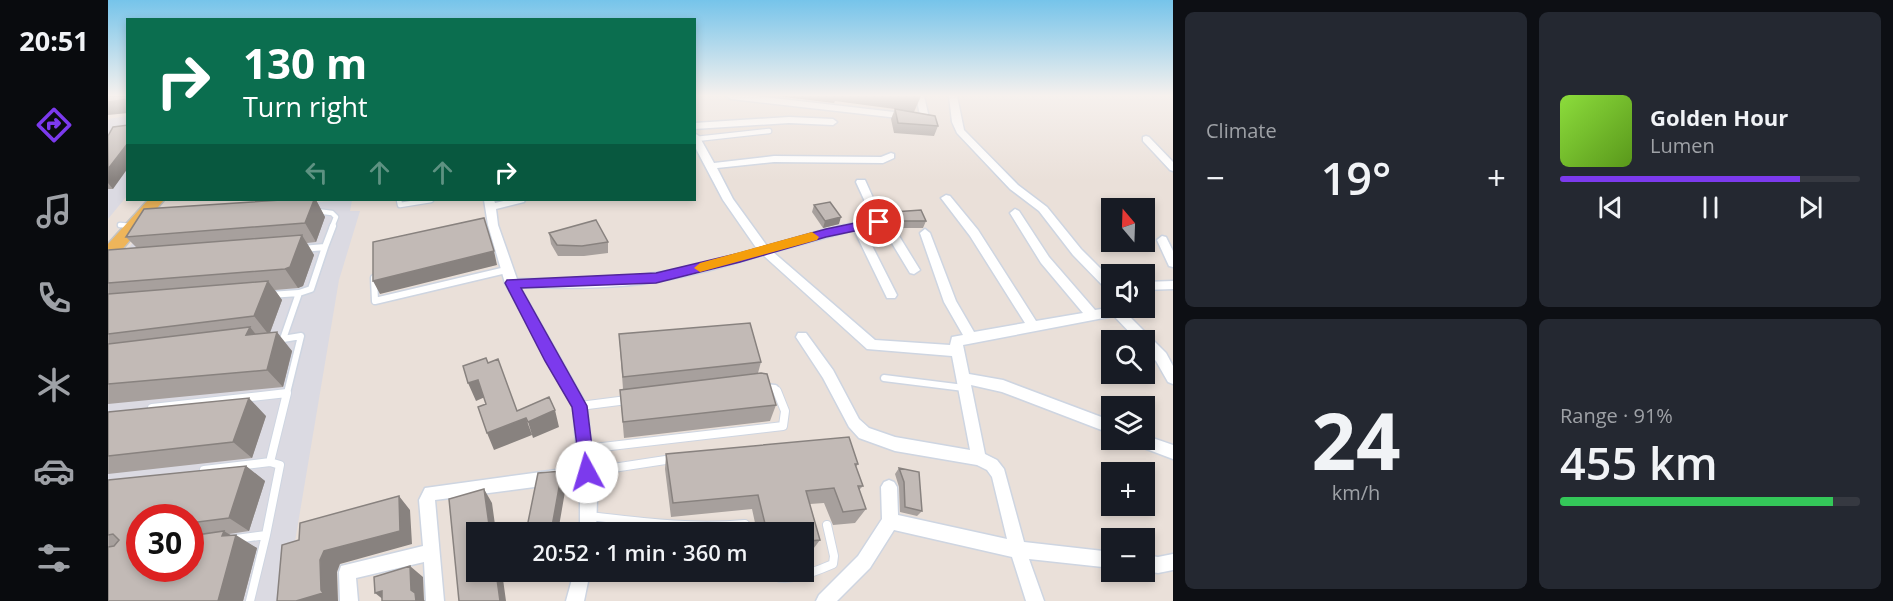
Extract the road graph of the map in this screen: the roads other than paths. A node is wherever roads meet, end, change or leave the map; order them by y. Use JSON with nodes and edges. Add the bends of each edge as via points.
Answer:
{"nodes":[{"id":1,"x":725,"y":124,"type":"edge"},
{"id":2,"x":957,"y":124,"type":"edge"},
{"id":3,"x":696,"y":126,"type":"edge"},
{"id":4,"x":769,"y":131,"type":"dead end"},
{"id":5,"x":696,"y":137,"type":"edge"},
{"id":6,"x":696,"y":139,"type":"edge"},
{"id":7,"x":1146,"y":139,"type":"dead end"},
{"id":8,"x":891,"y":156,"type":"dead end"},
{"id":9,"x":711,"y":166,"type":"junction"},
{"id":10,"x":1173,"y":168,"type":"edge"},
{"id":11,"x":861,"y":182,"type":"dead end"},
{"id":12,"x":946,"y":198,"type":"dead end"},
{"id":13,"x":141,"y":201,"type":"edge"},
{"id":14,"x":155,"y":201,"type":"edge"},
{"id":15,"x":399,"y":201,"type":"edge"},
{"id":16,"x":426,"y":201,"type":"edge"},
{"id":17,"x":510,"y":201,"type":"edge"},
{"id":18,"x":489,"y":203,"type":"edge"},
{"id":19,"x":312,"y":212,"type":"edge"},
{"id":20,"x":1015,"y":213,"type":"dead end"},
{"id":21,"x":879,"y":222,"type":"junction"},
{"id":22,"x":132,"y":226,"type":"junction"},
{"id":23,"x":857,"y":226,"type":"junction"},
{"id":24,"x":925,"y":232,"type":"dead end"},
{"id":25,"x":108,"y":238,"type":"edge"},
{"id":26,"x":1162,"y":240,"type":"dead end"},
{"id":27,"x":325,"y":247,"type":"junction"},
{"id":28,"x":289,"y":250,"type":"edge"},
{"id":29,"x":764,"y":250,"type":"junction"},
{"id":30,"x":108,"y":255,"type":"edge"},
{"id":31,"x":1173,"y":263,"type":"edge"},
{"id":32,"x":507,"y":270,"type":"junction"},
{"id":33,"x":914,"y":270,"type":"dead end"},
{"id":34,"x":374,"y":272,"type":"edge"},
{"id":35,"x":1101,"y":277,"type":"edge"},
{"id":36,"x":512,"y":283,"type":"junction"},
{"id":37,"x":1173,"y":285,"type":"edge"},
{"id":38,"x":1155,"y":286,"type":"edge"},
{"id":39,"x":299,"y":293,"type":"junction"},
{"id":40,"x":891,"y":295,"type":"dead end"},
{"id":41,"x":263,"y":296,"type":"edge"},
{"id":42,"x":1101,"y":312,"type":"edge"},
{"id":43,"x":1092,"y":315,"type":"junction"},
{"id":44,"x":1126,"y":318,"type":"edge"},
{"id":45,"x":1034,"y":326,"type":"junction"},
{"id":46,"x":802,"y":337,"type":"dead end"},
{"id":47,"x":971,"y":338,"type":"junction"},
{"id":48,"x":283,"y":339,"type":"junction"},
{"id":49,"x":271,"y":340,"type":"edge"},
{"id":50,"x":957,"y":351,"type":"junction"},
{"id":51,"x":1167,"y":357,"type":"edge"},
{"id":52,"x":884,"y":378,"type":"dead end"},
{"id":53,"x":1173,"y":378,"type":"edge"},
{"id":54,"x":964,"y":383,"type":"junction"},
{"id":55,"x":756,"y":385,"type":"edge"},
{"id":56,"x":286,"y":393,"type":"junction"},
{"id":57,"x":633,"y":399,"type":"edge"},
{"id":58,"x":580,"y":406,"type":"junction"},
{"id":59,"x":144,"y":409,"type":"edge"},
{"id":60,"x":1101,"y":424,"type":"edge"},
{"id":61,"x":1155,"y":445,"type":"edge"},
{"id":62,"x":584,"y":449,"type":"junction"},
{"id":63,"x":1173,"y":452,"type":"edge"},
{"id":64,"x":980,"y":458,"type":"junction"},
{"id":65,"x":677,"y":459,"type":"edge"},
{"id":66,"x":270,"y":462,"type":"junction"},
{"id":67,"x":189,"y":472,"type":"edge"},
{"id":68,"x":587,"y":472,"type":"junction"},
{"id":69,"x":889,"y":487,"type":"dead end"},
{"id":70,"x":588,"y":516,"type":"junction"},
{"id":71,"x":890,"y":520,"type":"junction"},
{"id":72,"x":588,"y":522,"type":"edge"},
{"id":73,"x":639,"y":522,"type":"edge"},
{"id":74,"x":826,"y":525,"type":"dead end"},
{"id":75,"x":266,"y":535,"type":"junction"},
{"id":76,"x":223,"y":541,"type":"edge"},
{"id":77,"x":1018,"y":550,"type":"junction"},
{"id":78,"x":431,"y":552,"type":"junction"},
{"id":79,"x":1101,"y":559,"type":"edge"},
{"id":80,"x":1173,"y":562,"type":"edge"},
{"id":81,"x":1155,"y":565,"type":"edge"},
{"id":82,"x":814,"y":571,"type":"edge"},
{"id":83,"x":580,"y":582,"type":"edge"},
{"id":84,"x":250,"y":601,"type":"edge"},
{"id":85,"x":349,"y":601,"type":"edge"},
{"id":86,"x":435,"y":601,"type":"edge"},
{"id":87,"x":575,"y":601,"type":"edge"},
{"id":88,"x":825,"y":601,"type":"edge"},
{"id":89,"x":1035,"y":601,"type":"edge"}],
"edges":[{"from":1,"to":3,"type":"street"},
{"from":2,"to":35,"type":"street","via":[[974,148],[1043,209]]},
{"from":4,"to":5,"type":"lane"},
{"from":6,"to":9,"type":"street"},
{"from":7,"to":10,"type":"street"},
{"from":8,"to":9,"type":"street","via":[[883,160],[774,159]]},
{"from":9,"to":29,"type":"street","via":[[728,201]]},
{"from":11,"to":21,"type":"street"},
{"from":12,"to":45,"type":"street","via":[[974,233]]},
{"from":13,"to":22,"type":"main road"},
{"from":14,"to":22,"type":"main road"},
{"from":15,"to":16,"type":"lane","via":[[400,206]]},
{"from":17,"to":18,"type":"street"},
{"from":18,"to":32,"type":"street","via":[[491,226]]},
{"from":19,"to":27,"type":"lane","via":[[336,216]]},
{"from":20,"to":43,"type":"street","via":[[1045,260]]},
{"from":21,"to":23,"type":"street"},
{"from":21,"to":33,"type":"street","via":[[884,221],[892,230]]},
{"from":22,"to":25,"type":"main road"},
{"from":22,"to":30,"type":"main road"},
{"from":23,"to":29,"type":"street"},
{"from":23,"to":40,"type":"street"},
{"from":24,"to":47,"type":"street","via":[[950,302]]},
{"from":26,"to":31,"type":"street"},
{"from":27,"to":28,"type":"lane"},
{"from":27,"to":39,"type":"lane","via":[[311,289]]},
{"from":29,"to":36,"type":"street","via":[[656,278]]},
{"from":29,"to":50,"type":"street","via":[[872,345]]},
{"from":32,"to":34,"type":"lane","via":[[375,301]]},
{"from":32,"to":36,"type":"street"},
{"from":36,"to":58,"type":"street"},
{"from":37,"to":38,"type":"street"},
{"from":39,"to":41,"type":"lane"},
{"from":39,"to":48,"type":"lane"},
{"from":42,"to":43,"type":"street"},
{"from":43,"to":45,"type":"street"},
{"from":44,"to":51,"type":"street"},
{"from":45,"to":47,"type":"street"},
{"from":46,"to":64,"type":"street","via":[[864,433],[895,444]]},
{"from":47,"to":50,"type":"street","via":[[956,341]]},
{"from":48,"to":49,"type":"lane"},
{"from":48,"to":56,"type":"lane","via":[[301,336]]},
{"from":50,"to":54,"type":"street"},
{"from":51,"to":53,"type":"street"},
{"from":52,"to":54,"type":"lane"},
{"from":54,"to":60,"type":"street","via":[[1003,386]]},
{"from":54,"to":64,"type":"street"},
{"from":55,"to":62,"type":"lane","via":[[775,388],[786,406],[783,426]]},
{"from":56,"to":59,"type":"lane"},
{"from":56,"to":66,"type":"lane"},
{"from":57,"to":58,"type":"lane"},
{"from":58,"to":62,"type":"street"},
{"from":61,"to":63,"type":"street"},
{"from":62,"to":68,"type":"street"},
{"from":64,"to":77,"type":"street","via":[[999,474]]},
{"from":65,"to":68,"type":"lane"},
{"from":66,"to":67,"type":"lane"},
{"from":66,"to":75,"type":"lane","via":[[280,465]]},
{"from":68,"to":70,"type":"street"},
{"from":68,"to":78,"type":"street","via":[[430,494],[427,500]]},
{"from":69,"to":71,"type":"street"},
{"from":70,"to":72,"type":"street"},
{"from":70,"to":73,"type":"lane"},
{"from":71,"to":77,"type":"street"},
{"from":71,"to":88,"type":"street","via":[[864,562]]},
{"from":74,"to":82,"type":"lane","via":[[833,564]]},
{"from":75,"to":76,"type":"lane"},
{"from":75,"to":84,"type":"lane"},
{"from":77,"to":79,"type":"street"},
{"from":77,"to":89,"type":"street"},
{"from":78,"to":85,"type":"street","via":[[347,572]]},
{"from":78,"to":86,"type":"street"},
{"from":80,"to":81,"type":"street"},
{"from":83,"to":87,"type":"street"}]}
